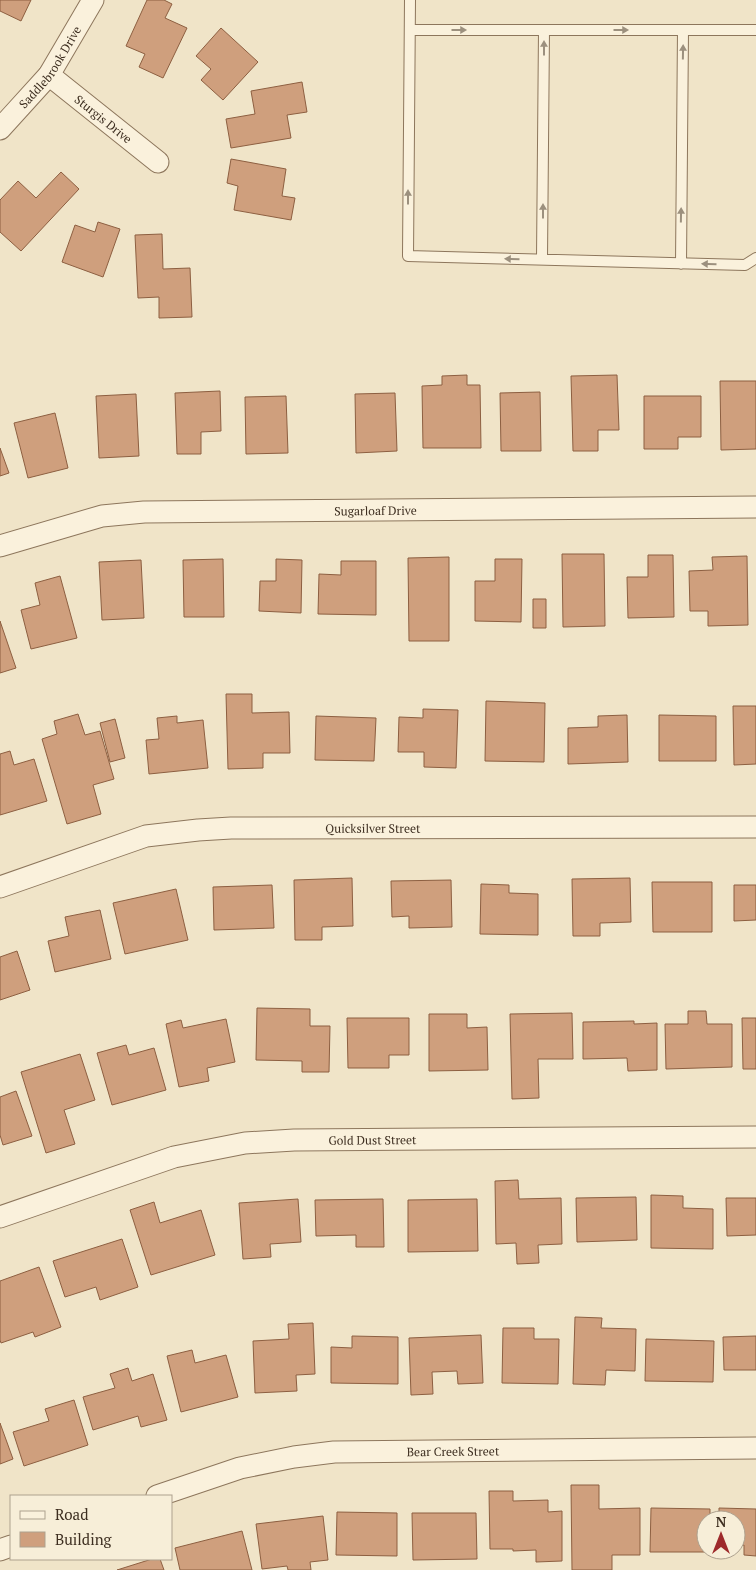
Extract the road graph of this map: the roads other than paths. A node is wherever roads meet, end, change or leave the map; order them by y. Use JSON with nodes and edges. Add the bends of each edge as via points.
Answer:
{"nodes":[{"id":1,"x":93,"y":0,"type":"edge"},
{"id":2,"x":410,"y":0,"type":"edge"},
{"id":3,"x":410,"y":30,"type":"junction"},
{"id":4,"x":544,"y":30,"type":"junction"},
{"id":5,"x":683,"y":30,"type":"junction"},
{"id":6,"x":756,"y":30,"type":"edge"},
{"id":7,"x":49,"y":76,"type":"junction"},
{"id":8,"x":0,"y":129,"type":"edge"},
{"id":9,"x":158,"y":162,"type":"dead end"},
{"id":10,"x":756,"y":258,"type":"edge"},
{"id":11,"x":542,"y":260,"type":"junction"},
{"id":12,"x":681,"y":264,"type":"junction"},
{"id":13,"x":756,"y":507,"type":"edge"},
{"id":14,"x":0,"y":546,"type":"edge"},
{"id":15,"x":756,"y":827,"type":"edge"},
{"id":16,"x":0,"y":886,"type":"edge"},
{"id":17,"x":756,"y":1137,"type":"edge"},
{"id":18,"x":0,"y":1217,"type":"edge"},
{"id":19,"x":756,"y":1448,"type":"edge"},
{"id":20,"x":160,"y":1495,"type":"edge"}],
"edges":[{"from":1,"to":7,"type":"street","name":"Saddlebrook Drive"},
{"from":2,"to":3,"type":"lane"},
{"from":3,"to":4,"type":"lane","one_way":true},
{"from":11,"to":3,"type":"lane","one_way":true,"via":[[408,256]]},
{"from":4,"to":5,"type":"lane","one_way":true},
{"from":11,"to":4,"type":"lane","one_way":true},
{"from":5,"to":6,"type":"lane"},
{"from":12,"to":5,"type":"lane","one_way":true},
{"from":7,"to":8,"type":"street","name":"Saddlebrook Drive"},
{"from":7,"to":9,"type":"street","name":"Sturgis Drive"},
{"from":10,"to":12,"type":"lane","one_way":true,"via":[[745,265]]},
{"from":11,"to":12,"type":"lane"},
{"from":13,"to":14,"type":"street","name":"Sugarloaf Drive","via":[[144,512],[102,516]]},
{"from":15,"to":16,"type":"street","name":"Quicksilver Street","via":[[198,830],[146,836]]},
{"from":17,"to":18,"type":"street","name":"Gold Dust Street","via":[[245,1143],[174,1157]]},
{"from":19,"to":20,"type":"street","name":"Bear Creek Street","via":[[334,1452],[240,1468]]}]}
